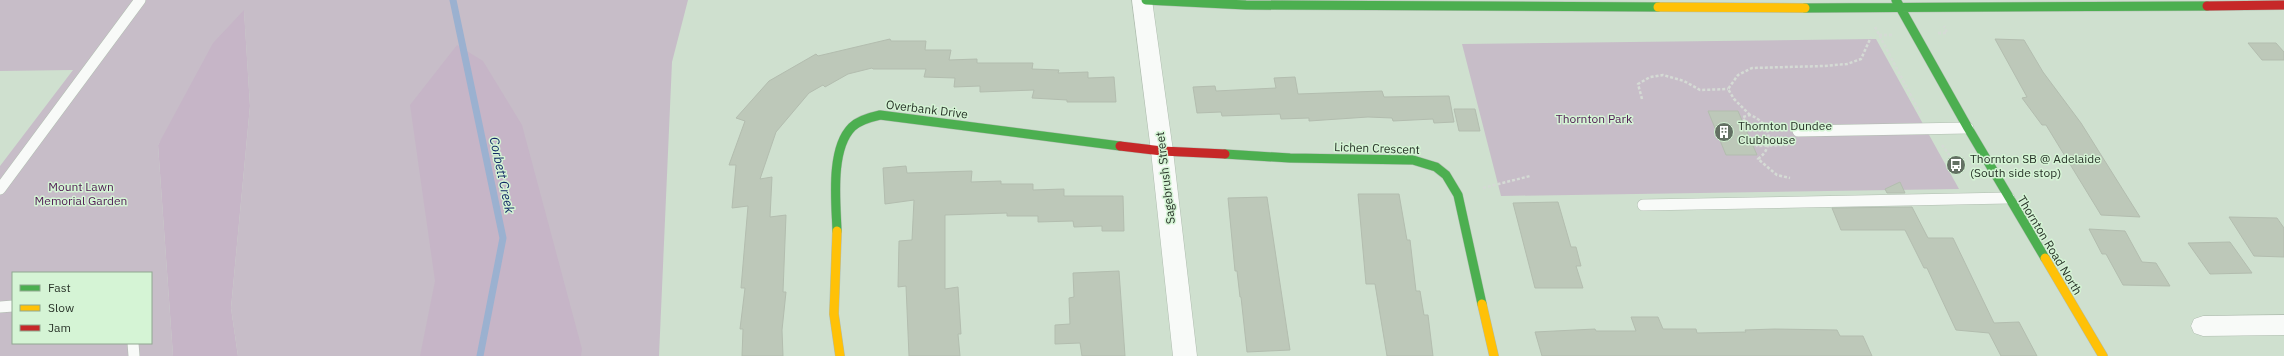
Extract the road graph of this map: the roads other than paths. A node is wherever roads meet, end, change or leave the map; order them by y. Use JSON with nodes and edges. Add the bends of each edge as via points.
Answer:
{"nodes":[{"id":1,"x":140,"y":0,"type":"edge"},
{"id":2,"x":1142,"y":0,"type":"edge"},
{"id":3,"x":1146,"y":0,"type":"edge"},
{"id":4,"x":1896,"y":0,"type":"edge"},
{"id":5,"x":2283,"y":7,"type":"edge"},
{"id":6,"x":1900,"y":8,"type":"junction"},
{"id":7,"x":1968,"y":128,"type":"junction"},
{"id":8,"x":1798,"y":131,"type":"dead end"},
{"id":9,"x":1162,"y":151,"type":"junction"},
{"id":10,"x":0,"y":189,"type":"edge"},
{"id":11,"x":2009,"y":198,"type":"junction"},
{"id":12,"x":1643,"y":205,"type":"dead end"},
{"id":13,"x":12,"y":306,"type":"edge"},
{"id":14,"x":0,"y":307,"type":"edge"},
{"id":15,"x":2284,"y":325,"type":"edge"},
{"id":16,"x":2203,"y":326,"type":"dead end"},
{"id":17,"x":132,"y":344,"type":"edge"},
{"id":18,"x":134,"y":356,"type":"edge"},
{"id":19,"x":840,"y":356,"type":"edge"},
{"id":20,"x":1185,"y":356,"type":"edge"},
{"id":21,"x":1494,"y":356,"type":"edge"},
{"id":22,"x":2103,"y":356,"type":"edge"}],
"edges":[{"from":1,"to":10,"type":"lane"},
{"from":2,"to":9,"type":"street","name":"Sagebrush Street"},
{"from":3,"to":6,"type":"street","via":[[1246,5]]},
{"from":4,"to":6,"type":"street","name":"Thornton Road North"},
{"from":5,"to":6,"type":"street"},
{"from":6,"to":7,"type":"street","name":"Thornton Road North"},
{"from":7,"to":8,"type":"lane"},
{"from":7,"to":11,"type":"street","name":"Thornton Road North"},
{"from":9,"to":19,"type":"street","name":"Overbank Drive","via":[[880,115],[864,118],[841,140],[839,155],[834,314]]},
{"from":9,"to":20,"type":"street","name":"Sagebrush Street"},
{"from":9,"to":21,"type":"street","name":"Lichen Crescent","via":[[1290,158],[1413,160],[1430,163],[1443,171],[1452,181],[1458,195]]},
{"from":11,"to":12,"type":"lane"},
{"from":11,"to":22,"type":"street","name":"Thornton Road North"},
{"from":13,"to":14,"type":"lane"},
{"from":15,"to":16,"type":"street"},
{"from":17,"to":18,"type":"lane"}]}
